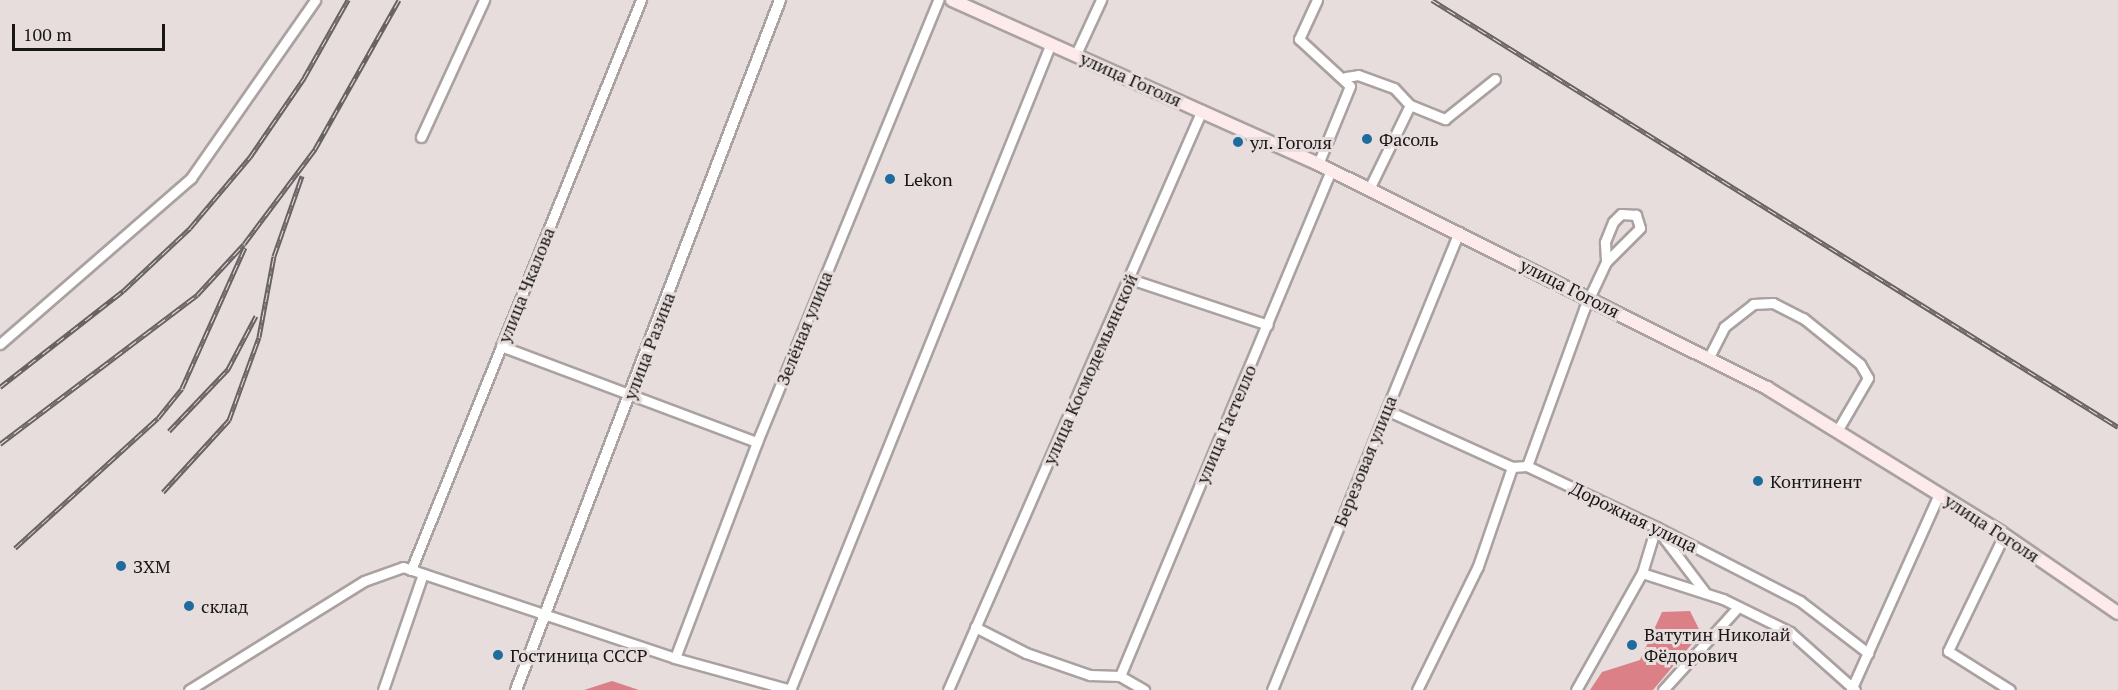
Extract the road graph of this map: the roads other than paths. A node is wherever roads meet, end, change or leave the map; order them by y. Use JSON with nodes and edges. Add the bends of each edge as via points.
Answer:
{"nodes":[{"id":1,"x":315,"y":0,"type":"edge"},
{"id":2,"x":484,"y":0,"type":"edge"},
{"id":3,"x":641,"y":0,"type":"edge"},
{"id":4,"x":780,"y":0,"type":"edge"},
{"id":5,"x":938,"y":0,"type":"edge"},
{"id":6,"x":952,"y":0,"type":"edge"},
{"id":7,"x":967,"y":0,"type":"edge"},
{"id":8,"x":1101,"y":0,"type":"edge"},
{"id":9,"x":1317,"y":0,"type":"edge"},
{"id":10,"x":993,"y":15,"type":"junction"},
{"id":11,"x":1051,"y":43,"type":"junction"},
{"id":12,"x":1076,"y":54,"type":"junction"},
{"id":13,"x":1346,"y":77,"type":"junction"},
{"id":14,"x":1495,"y":79,"type":"dead end"},
{"id":15,"x":1410,"y":105,"type":"junction"},
{"id":16,"x":1202,"y":110,"type":"junction"},
{"id":17,"x":421,"y":137,"type":"dead end"},
{"id":18,"x":1318,"y":164,"type":"junction"},
{"id":19,"x":1331,"y":170,"type":"junction"},
{"id":20,"x":1369,"y":189,"type":"junction"},
{"id":21,"x":1459,"y":232,"type":"junction"},
{"id":22,"x":1606,"y":262,"type":"junction"},
{"id":23,"x":1130,"y":279,"type":"junction"},
{"id":24,"x":1589,"y":298,"type":"junction"},
{"id":25,"x":1268,"y":325,"type":"junction"},
{"id":26,"x":0,"y":344,"type":"edge"},
{"id":27,"x":501,"y":346,"type":"junction"},
{"id":28,"x":1708,"y":358,"type":"junction"},
{"id":29,"x":632,"y":392,"type":"junction"},
{"id":30,"x":1386,"y":410,"type":"junction"},
{"id":31,"x":1837,"y":431,"type":"junction"},
{"id":32,"x":757,"y":442,"type":"junction"},
{"id":33,"x":1527,"y":466,"type":"junction"},
{"id":34,"x":1512,"y":467,"type":"junction"},
{"id":35,"x":1939,"y":494,"type":"junction"},
{"id":36,"x":1656,"y":527,"type":"junction"},
{"id":37,"x":2004,"y":535,"type":"junction"},
{"id":38,"x":411,"y":570,"type":"junction"},
{"id":39,"x":1642,"y":573,"type":"junction"},
{"id":40,"x":423,"y":574,"type":"junction"},
{"id":41,"x":1704,"y":591,"type":"junction"},
{"id":42,"x":1738,"y":607,"type":"junction"},
{"id":43,"x":2118,"y":613,"type":"edge"},
{"id":44,"x":548,"y":617,"type":"junction"},
{"id":45,"x":975,"y":627,"type":"junction"},
{"id":46,"x":1868,"y":653,"type":"junction"},
{"id":47,"x":675,"y":658,"type":"junction"},
{"id":48,"x":1120,"y":676,"type":"junction"},
{"id":49,"x":1853,"y":689,"type":"edge"},
{"id":50,"x":189,"y":690,"type":"edge"},
{"id":51,"x":383,"y":690,"type":"edge"},
{"id":52,"x":516,"y":690,"type":"edge"},
{"id":53,"x":790,"y":690,"type":"edge"},
{"id":54,"x":948,"y":690,"type":"edge"},
{"id":55,"x":1144,"y":690,"type":"edge"},
{"id":56,"x":1272,"y":690,"type":"edge"},
{"id":57,"x":1417,"y":690,"type":"edge"},
{"id":58,"x":1576,"y":690,"type":"edge"},
{"id":59,"x":1663,"y":690,"type":"edge"},
{"id":60,"x":2010,"y":690,"type":"edge"}],
"edges":[{"from":1,"to":26,"type":"street","via":[[191,178]]},
{"from":2,"to":17,"type":"street"},
{"from":3,"to":27,"type":"street","name":"улица Чкалова"},
{"from":4,"to":29,"type":"street","name":"улица Разина"},
{"from":5,"to":32,"type":"street","name":"Зелёная улица"},
{"from":6,"to":10,"type":"main road"},
{"from":7,"to":10,"type":"main road"},
{"from":8,"to":12,"type":"street"},
{"from":9,"to":13,"type":"street","via":[[1299,39]]},
{"from":10,"to":11,"type":"main road","name":"улица Гоголя"},
{"from":11,"to":12,"type":"main road","name":"улица Гоголя"},
{"from":11,"to":53,"type":"street"},
{"from":12,"to":16,"type":"main road","name":"улица Гоголя"},
{"from":13,"to":15,"type":"street","via":[[1358,75],[1394,88]]},
{"from":13,"to":18,"type":"street","via":[[1350,86]]},
{"from":14,"to":15,"type":"street","via":[[1444,119]]},
{"from":15,"to":20,"type":"street"},
{"from":16,"to":18,"type":"main road","name":"улица Гоголя"},
{"from":16,"to":23,"type":"street","name":"улица Космодемьянской"},
{"from":18,"to":19,"type":"main road","name":"улица Гоголя"},
{"from":19,"to":20,"type":"main road","name":"улица Гоголя"},
{"from":19,"to":25,"type":"street","name":"улица Гастелло"},
{"from":20,"to":21,"type":"main road","name":"улица Гоголя"},
{"from":21,"to":24,"type":"main road","name":"улица Гоголя"},
{"from":21,"to":30,"type":"street","name":"Березовая улица"},
{"from":22,"to":22,"type":"street","via":[[1640,228],[1636,215],[1621,214],[1613,222],[1605,242]]},
{"from":22,"to":24,"type":"street"},
{"from":23,"to":25,"type":"street"},
{"from":23,"to":45,"type":"street","name":"улица Космодемьянской"},
{"from":24,"to":28,"type":"main road","name":"улица Гоголя"},
{"from":24,"to":33,"type":"street"},
{"from":25,"to":48,"type":"street","name":"улица Гастелло"},
{"from":27,"to":29,"type":"street"},
{"from":27,"to":38,"type":"street","name":"улица Чкалова"},
{"from":28,"to":31,"type":"main road","name":"улица Гоголя"},
{"from":28,"to":31,"type":"street","via":[[1724,327],[1753,304],[1773,303],[1803,318],[1860,364],[1868,378]]},
{"from":29,"to":32,"type":"street"},
{"from":29,"to":44,"type":"street","name":"улица Разина"},
{"from":30,"to":34,"type":"street","name":"Дорожная улица"},
{"from":30,"to":56,"type":"street","name":"Березовая улица"},
{"from":31,"to":35,"type":"main road","name":"улица Гоголя"},
{"from":32,"to":47,"type":"street","name":"Зелёная улица"},
{"from":33,"to":34,"type":"street","name":"Дорожная улица"},
{"from":33,"to":36,"type":"street","name":"Дорожная улица"},
{"from":34,"to":57,"type":"street","via":[[1479,566]]},
{"from":35,"to":37,"type":"main road","name":"улица Гоголя"},
{"from":35,"to":46,"type":"street"},
{"from":36,"to":39,"type":"street"},
{"from":36,"to":41,"type":"street"},
{"from":36,"to":46,"type":"street","name":"Дорожная улица","via":[[1800,601]]},
{"from":37,"to":43,"type":"main road","name":"улица Гоголя"},
{"from":37,"to":60,"type":"street","via":[[1948,651]]},
{"from":38,"to":40,"type":"street"},
{"from":38,"to":50,"type":"street","via":[[403,567],[364,581]]},
{"from":39,"to":41,"type":"street"},
{"from":39,"to":58,"type":"street"},
{"from":40,"to":44,"type":"street"},
{"from":40,"to":51,"type":"street"},
{"from":41,"to":42,"type":"street"},
{"from":42,"to":49,"type":"street","via":[[1790,632]]},
{"from":42,"to":59,"type":"street"},
{"from":44,"to":47,"type":"street"},
{"from":44,"to":52,"type":"street","name":"улица Разина"},
{"from":45,"to":48,"type":"street","via":[[1026,653],[1090,675]]},
{"from":45,"to":54,"type":"street","name":"улица Космодемьянской"},
{"from":46,"to":49,"type":"street"},
{"from":47,"to":53,"type":"street"},
{"from":48,"to":55,"type":"street"}]}
